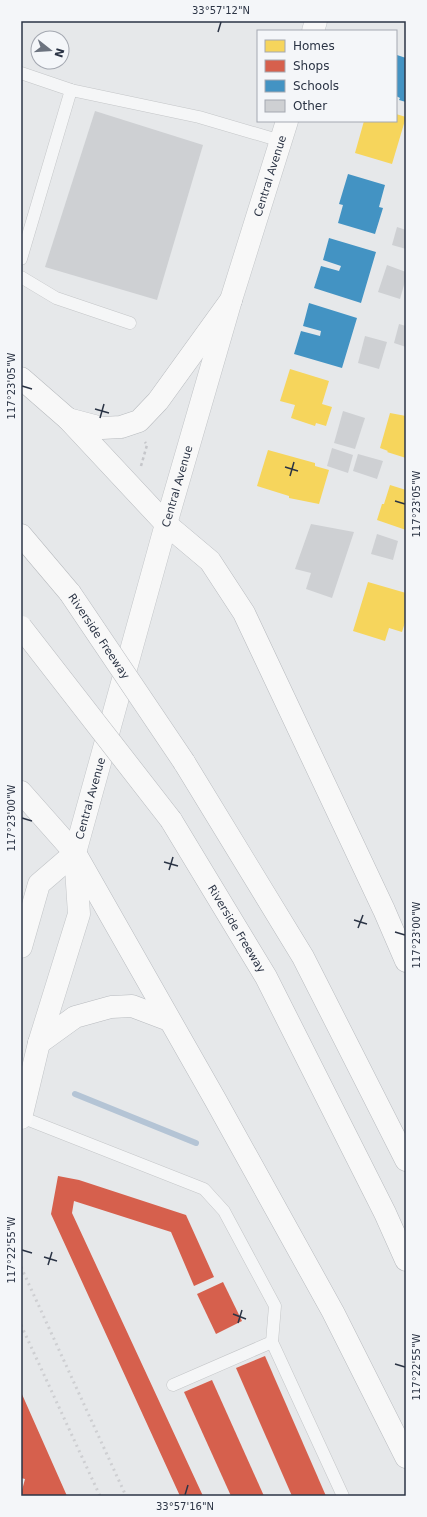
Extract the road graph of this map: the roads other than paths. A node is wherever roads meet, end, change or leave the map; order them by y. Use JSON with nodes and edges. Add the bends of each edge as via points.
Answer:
{"nodes":[{"id":1,"x":21,"y":73,"type":"edge"},
{"id":2,"x":71,"y":90,"type":"junction"},
{"id":3,"x":284,"y":131,"type":"edge"},
{"id":4,"x":21,"y":259,"type":"edge"},
{"id":5,"x":21,"y":277,"type":"edge"},
{"id":6,"x":231,"y":300,"type":"junction"},
{"id":7,"x":130,"y":323,"type":"dead end"},
{"id":8,"x":21,"y":378,"type":"edge"},
{"id":9,"x":68,"y":419,"type":"junction"},
{"id":10,"x":166,"y":524,"type":"junction"},
{"id":11,"x":21,"y":536,"type":"edge"},
{"id":12,"x":21,"y":626,"type":"edge"},
{"id":13,"x":21,"y":792,"type":"edge"},
{"id":14,"x":75,"y":853,"type":"junction"},
{"id":15,"x":21,"y":947,"type":"edge"},
{"id":16,"x":406,"y":961,"type":"edge"},
{"id":17,"x":169,"y":1020,"type":"junction"},
{"id":18,"x":39,"y":1043,"type":"junction"},
{"id":19,"x":21,"y":1118,"type":"edge"},
{"id":20,"x":406,"y":1160,"type":"edge"},
{"id":21,"x":406,"y":1260,"type":"edge"},
{"id":22,"x":272,"y":1342,"type":"junction"},
{"id":23,"x":173,"y":1385,"type":"dead end"},
{"id":24,"x":406,"y":1457,"type":"edge"},
{"id":25,"x":343,"y":1496,"type":"edge"}],
"edges":[{"from":1,"to":2,"type":"lane"},
{"from":2,"to":3,"type":"lane","via":[[199,117]]},
{"from":2,"to":4,"type":"lane"},
{"from":3,"to":6,"type":"main road","name":"Central Avenue"},
{"from":5,"to":7,"type":"lane","via":[[56,298]]},
{"from":6,"to":9,"type":"main road","via":[[158,401],[139,421],[121,427],[102,428]]},
{"from":6,"to":10,"type":"main road","name":"Central Avenue"},
{"from":8,"to":9,"type":"main road"},
{"from":9,"to":10,"type":"main road"},
{"from":10,"to":14,"type":"main road","name":"Central Avenue"},
{"from":10,"to":16,"type":"main road","via":[[210,562],[244,613]]},
{"from":11,"to":20,"type":"main road","name":"Riverside Freeway","bridge":true,"via":[[70,593],[184,762],[303,957]]},
{"from":12,"to":21,"type":"main road","name":"Riverside Freeway","bridge":true,"via":[[171,820],[266,977],[386,1213]]},
{"from":13,"to":14,"type":"main road"},
{"from":14,"to":15,"type":"main road","name":"Central Avenue","via":[[39,884]]},
{"from":14,"to":17,"type":"main road"},
{"from":14,"to":18,"type":"main road","name":"Central Avenue","via":[[79,914]]},
{"from":17,"to":18,"type":"main road","via":[[132,1006],[111,1007],[75,1017]]},
{"from":17,"to":24,"type":"main road","via":[[333,1312]]},
{"from":18,"to":19,"type":"main road","name":"Central Avenue"},
{"from":19,"to":22,"type":"lane","via":[[204,1189],[224,1211],[275,1306]]},
{"from":22,"to":23,"type":"lane"},
{"from":22,"to":25,"type":"lane"}]}
